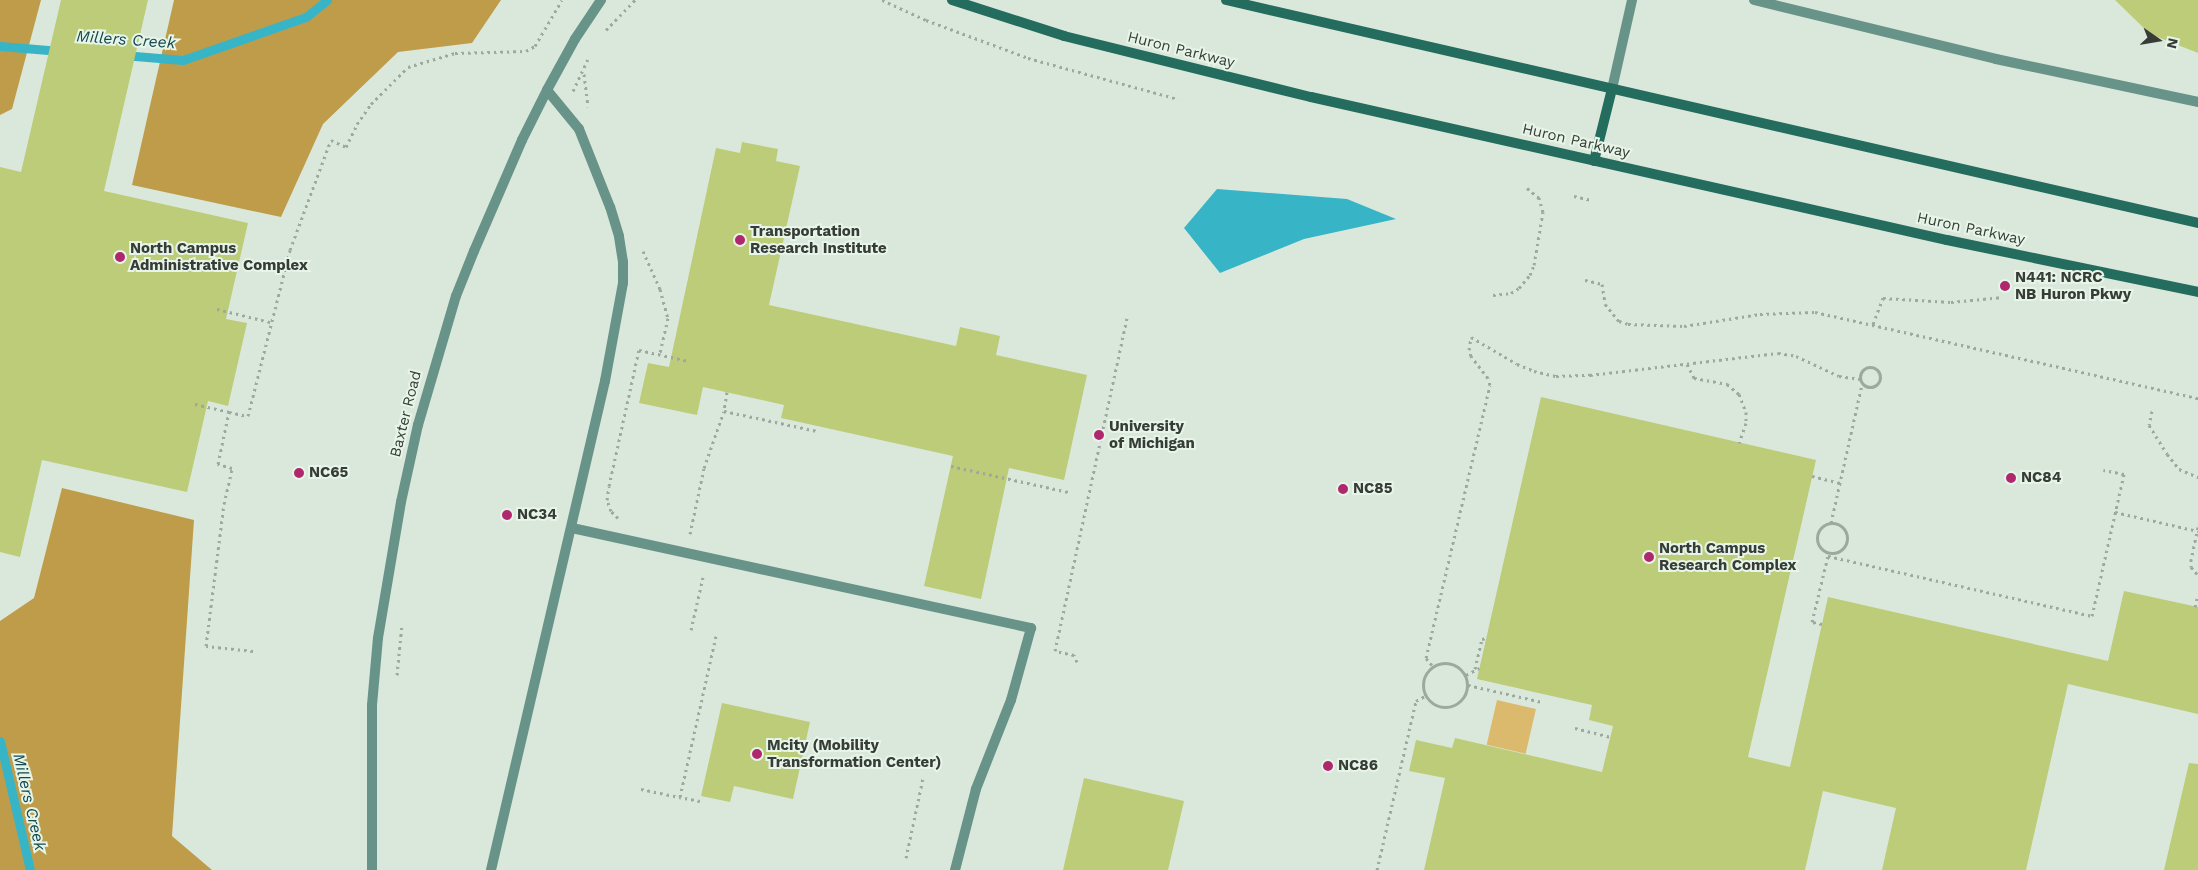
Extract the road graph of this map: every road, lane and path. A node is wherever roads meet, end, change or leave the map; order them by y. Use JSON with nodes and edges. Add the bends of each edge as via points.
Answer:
{"nodes":[{"id":1,"x":562,"y":0,"type":"edge"},
{"id":2,"x":601,"y":0,"type":"edge"},
{"id":3,"x":635,"y":0,"type":"edge"},
{"id":4,"x":882,"y":0,"type":"edge"},
{"id":5,"x":952,"y":0,"type":"edge"},
{"id":6,"x":1226,"y":0,"type":"edge"},
{"id":7,"x":1632,"y":0,"type":"edge"},
{"id":8,"x":1754,"y":0,"type":"edge"},
{"id":9,"x":602,"y":36,"type":"dead end"},
{"id":10,"x":589,"y":56,"type":"dead end"},
{"id":11,"x":584,"y":71,"type":"dead end"},
{"id":12,"x":1612,"y":89,"type":"junction"},
{"id":13,"x":547,"y":90,"type":"junction"},
{"id":14,"x":1178,"y":99,"type":"dead end"},
{"id":15,"x":2198,"y":102,"type":"edge"},
{"id":16,"x":1594,"y":161,"type":"junction"},
{"id":17,"x":1526,"y":187,"type":"dead end"},
{"id":18,"x":1574,"y":196,"type":"dead end"},
{"id":19,"x":1591,"y":200,"type":"dead end"},
{"id":20,"x":2198,"y":223,"type":"edge"},
{"id":21,"x":1585,"y":280,"type":"dead end"},
{"id":22,"x":2198,"y":292,"type":"edge"},
{"id":23,"x":1493,"y":295,"type":"dead end"},
{"id":24,"x":2003,"y":297,"type":"dead end"},
{"id":25,"x":216,"y":310,"type":"dead end"},
{"id":26,"x":1128,"y":317,"type":"dead end"},
{"id":27,"x":270,"y":322,"type":"junction"},
{"id":28,"x":1873,"y":324,"type":"junction"},
{"id":29,"x":689,"y":361,"type":"dead end"},
{"id":30,"x":1687,"y":364,"type":"junction"},
{"id":31,"x":1860,"y":378,"type":"junction"},
{"id":32,"x":1862,"y":384,"type":"junction"},
{"id":33,"x":728,"y":392,"type":"dead end"},
{"id":34,"x":2198,"y":398,"type":"edge"},
{"id":35,"x":195,"y":404,"type":"dead end"},
{"id":36,"x":724,"y":411,"type":"junction"},
{"id":37,"x":229,"y":412,"type":"junction"},
{"id":38,"x":2152,"y":412,"type":"dead end"},
{"id":39,"x":817,"y":431,"type":"dead end"},
{"id":40,"x":1739,"y":443,"type":"dead end"},
{"id":41,"x":951,"y":466,"type":"dead end"},
{"id":42,"x":2104,"y":470,"type":"dead end"},
{"id":43,"x":1812,"y":476,"type":"dead end"},
{"id":44,"x":2198,"y":477,"type":"edge"},
{"id":45,"x":1840,"y":483,"type":"junction"},
{"id":46,"x":1068,"y":492,"type":"dead end"},
{"id":47,"x":2115,"y":512,"type":"junction"},
{"id":48,"x":624,"y":522,"type":"dead end"},
{"id":49,"x":1831,"y":523,"type":"junction"},
{"id":50,"x":572,"y":528,"type":"junction"},
{"id":51,"x":2198,"y":530,"type":"edge"},
{"id":52,"x":689,"y":537,"type":"dead end"},
{"id":53,"x":1828,"y":554,"type":"junction"},
{"id":54,"x":708,"y":558,"type":"junction"},
{"id":55,"x":2198,"y":575,"type":"edge"},
{"id":56,"x":2198,"y":595,"type":"edge"},
{"id":57,"x":2195,"y":607,"type":"dead end"},
{"id":58,"x":403,"y":621,"type":"dead end"},
{"id":59,"x":1822,"y":624,"type":"dead end"},
{"id":60,"x":691,"y":630,"type":"dead end"},
{"id":61,"x":716,"y":636,"type":"dead end"},
{"id":62,"x":1486,"y":638,"type":"dead end"},
{"id":63,"x":253,"y":650,"type":"dead end"},
{"id":64,"x":1077,"y":662,"type":"dead end"},
{"id":65,"x":1432,"y":665,"type":"junction"},
{"id":66,"x":1466,"y":675,"type":"junction"},
{"id":67,"x":396,"y":679,"type":"dead end"},
{"id":68,"x":1468,"y":685,"type":"junction"},
{"id":69,"x":1425,"y":696,"type":"junction"},
{"id":70,"x":1542,"y":702,"type":"dead end"},
{"id":71,"x":1575,"y":728,"type":"dead end"},
{"id":72,"x":1610,"y":736,"type":"dead end"},
{"id":73,"x":923,"y":778,"type":"dead end"},
{"id":74,"x":641,"y":789,"type":"dead end"},
{"id":75,"x":680,"y":797,"type":"junction"},
{"id":76,"x":700,"y":802,"type":"dead end"},
{"id":77,"x":906,"y":858,"type":"dead end"},
{"id":78,"x":372,"y":870,"type":"edge"},
{"id":79,"x":491,"y":870,"type":"edge"},
{"id":80,"x":955,"y":870,"type":"edge"},
{"id":81,"x":1377,"y":870,"type":"edge"}],
"edges":[{"from":1,"to":27,"type":"path","via":[[535,46],[526,51],[455,53],[408,67],[371,104],[346,147],[331,140],[290,250]]},
{"from":2,"to":13,"type":"street","name":"Baxter Road"},
{"from":3,"to":9,"type":"path"},
{"from":4,"to":14,"type":"path","via":[[1028,58]]},
{"from":5,"to":16,"type":"main road","name":"Huron Parkway","via":[[1017,23],[1130,53]]},
{"from":6,"to":12,"type":"main road"},
{"from":7,"to":12,"type":"street"},
{"from":8,"to":15,"type":"street","via":[[1996,59]]},
{"from":10,"to":11,"type":"path"},
{"from":12,"to":16,"type":"main road"},
{"from":12,"to":20,"type":"main road"},
{"from":13,"to":50,"type":"street","via":[[579,129],[610,207],[623,262],[621,303]]},
{"from":13,"to":78,"type":"street","name":"Baxter Road","via":[[503,183],[456,296],[418,425],[394,539],[378,638],[372,706]]},
{"from":16,"to":22,"type":"main road","name":"Huron Parkway"},
{"from":17,"to":23,"type":"path","via":[[1539,198],[1543,212],[1534,265],[1519,288],[1511,293]]},
{"from":18,"to":19,"type":"path"},
{"from":21,"to":28,"type":"path","via":[[1602,284],[1604,304],[1619,321],[1628,324],[1677,326],[1760,314],[1808,312]]},
{"from":24,"to":28,"type":"path","via":[[1951,302],[1883,298]]},
{"from":25,"to":27,"type":"path"},
{"from":26,"to":64,"type":"path","via":[[1055,651],[1074,655]]},
{"from":27,"to":37,"type":"path","via":[[248,416]]},
{"from":28,"to":34,"type":"path"},
{"from":29,"to":48,"type":"path","via":[[639,350],[607,500],[611,511]]},
{"from":30,"to":31,"type":"path","via":[[1778,353],[1796,356],[1839,376]]},
{"from":30,"to":40,"type":"path","via":[[1694,378],[1727,384],[1739,394],[1744,402],[1746,423]]},
{"from":30,"to":65,"type":"path","via":[[1556,376],[1517,364],[1471,337],[1471,356],[1490,385],[1426,658]]},
{"from":31,"to":32,"type":"path"},
{"from":31,"to":32,"type":"path","via":[[1866,368],[1877,370],[1880,376],[1874,387]]},
{"from":32,"to":45,"type":"path"},
{"from":33,"to":36,"type":"path"},
{"from":35,"to":37,"type":"path"},
{"from":36,"to":39,"type":"path"},
{"from":36,"to":52,"type":"path","via":[[704,468]]},
{"from":37,"to":63,"type":"path","via":[[218,464],[232,468],[224,504],[206,646]]},
{"from":38,"to":44,"type":"path","via":[[2149,425],[2167,454],[2179,468]]},
{"from":41,"to":46,"type":"path"},
{"from":42,"to":47,"type":"path","via":[[2124,474]]},
{"from":43,"to":45,"type":"path"},
{"from":45,"to":49,"type":"path"},
{"from":47,"to":51,"type":"path"},
{"from":47,"to":53,"type":"path","via":[[2092,616]]},
{"from":49,"to":53,"type":"path","via":[[1821,527],[1818,534],[1818,542]]},
{"from":49,"to":53,"type":"path","via":[[1843,527],[1847,541],[1836,553]]},
{"from":50,"to":54,"type":"street"},
{"from":50,"to":79,"type":"street"},
{"from":51,"to":55,"type":"path","via":[[2191,567]]},
{"from":53,"to":59,"type":"path","via":[[1812,622]]},
{"from":54,"to":60,"type":"path"},
{"from":54,"to":80,"type":"street","via":[[1031,628],[1011,700],[976,789]]},
{"from":56,"to":57,"type":"path"},
{"from":58,"to":67,"type":"path"},
{"from":61,"to":75,"type":"path"},
{"from":62,"to":66,"type":"path","via":[[1482,639],[1477,669]]},
{"from":65,"to":66,"type":"path","via":[[1451,663]]},
{"from":65,"to":69,"type":"path","via":[[1423,685]]},
{"from":66,"to":68,"type":"path"},
{"from":68,"to":69,"type":"path","via":[[1466,694],[1450,707],[1440,706]]},
{"from":68,"to":70,"type":"path"},
{"from":69,"to":81,"type":"path","via":[[1416,701]]},
{"from":71,"to":72,"type":"path"},
{"from":73,"to":77,"type":"path"},
{"from":74,"to":75,"type":"path"},
{"from":75,"to":76,"type":"path"}]}
